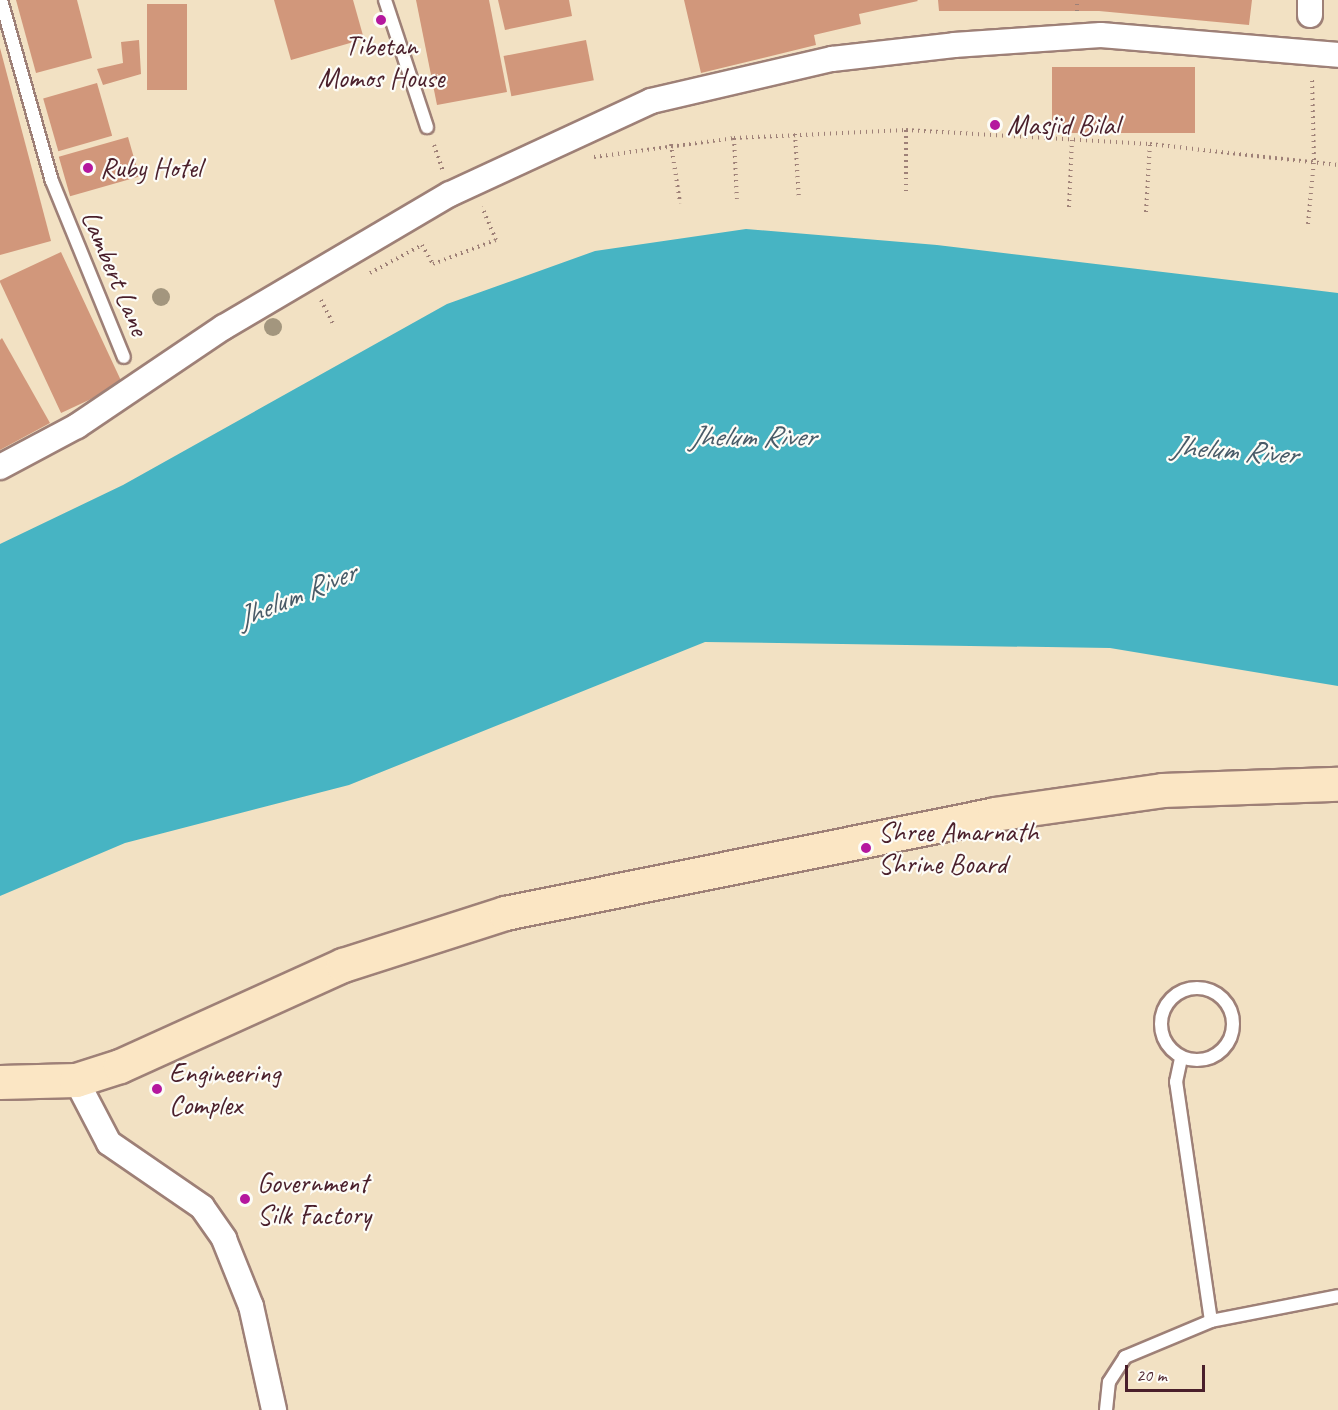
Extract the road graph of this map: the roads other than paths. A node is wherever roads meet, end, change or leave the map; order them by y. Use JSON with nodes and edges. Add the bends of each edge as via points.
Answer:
{"nodes":[{"id":1,"x":2,"y":0,"type":"edge"},
{"id":2,"x":385,"y":0,"type":"edge"},
{"id":3,"x":1310,"y":25,"type":"edge"},
{"id":4,"x":1338,"y":55,"type":"edge"},
{"id":5,"x":428,"y":127,"type":"road end"},
{"id":6,"x":124,"y":357,"type":"dead end"},
{"id":7,"x":0,"y":468,"type":"edge"},
{"id":8,"x":1338,"y":784,"type":"edge"},
{"id":9,"x":1181,"y":1058,"type":"junction"},
{"id":10,"x":76,"y":1080,"type":"junction"},
{"id":11,"x":0,"y":1082,"type":"edge"},
{"id":12,"x":1338,"y":1296,"type":"edge"},
{"id":13,"x":1211,"y":1321,"type":"junction"},
{"id":14,"x":274,"y":1410,"type":"edge"},
{"id":15,"x":1106,"y":1410,"type":"edge"}],
"edges":[{"from":1,"to":6,"type":"lane","name":"Lambert Lane","via":[[52,181]]},
{"from":2,"to":5,"type":"lane"},
{"from":3,"to":4,"type":"street"},
{"from":3,"to":7,"type":"street","via":[[1101,35],[832,59],[651,101],[451,194],[224,327],[77,426]]},
{"from":8,"to":10,"type":"main road","via":[[1162,790],[994,814],[505,913],[342,965],[120,1066]]},
{"from":9,"to":9,"type":"lane","via":[[1164,1040],[1165,1007],[1179,992],[1210,990],[1228,1004],[1232,1037],[1216,1056]]},
{"from":9,"to":13,"type":"lane","via":[[1176,1082]]},
{"from":10,"to":11,"type":"main road"},
{"from":10,"to":14,"type":"street","via":[[88,1113],[108,1143],[202,1207],[224,1239],[251,1306]]},
{"from":12,"to":13,"type":"lane"},
{"from":13,"to":15,"type":"lane","via":[[1125,1357],[1108,1382]]}]}
